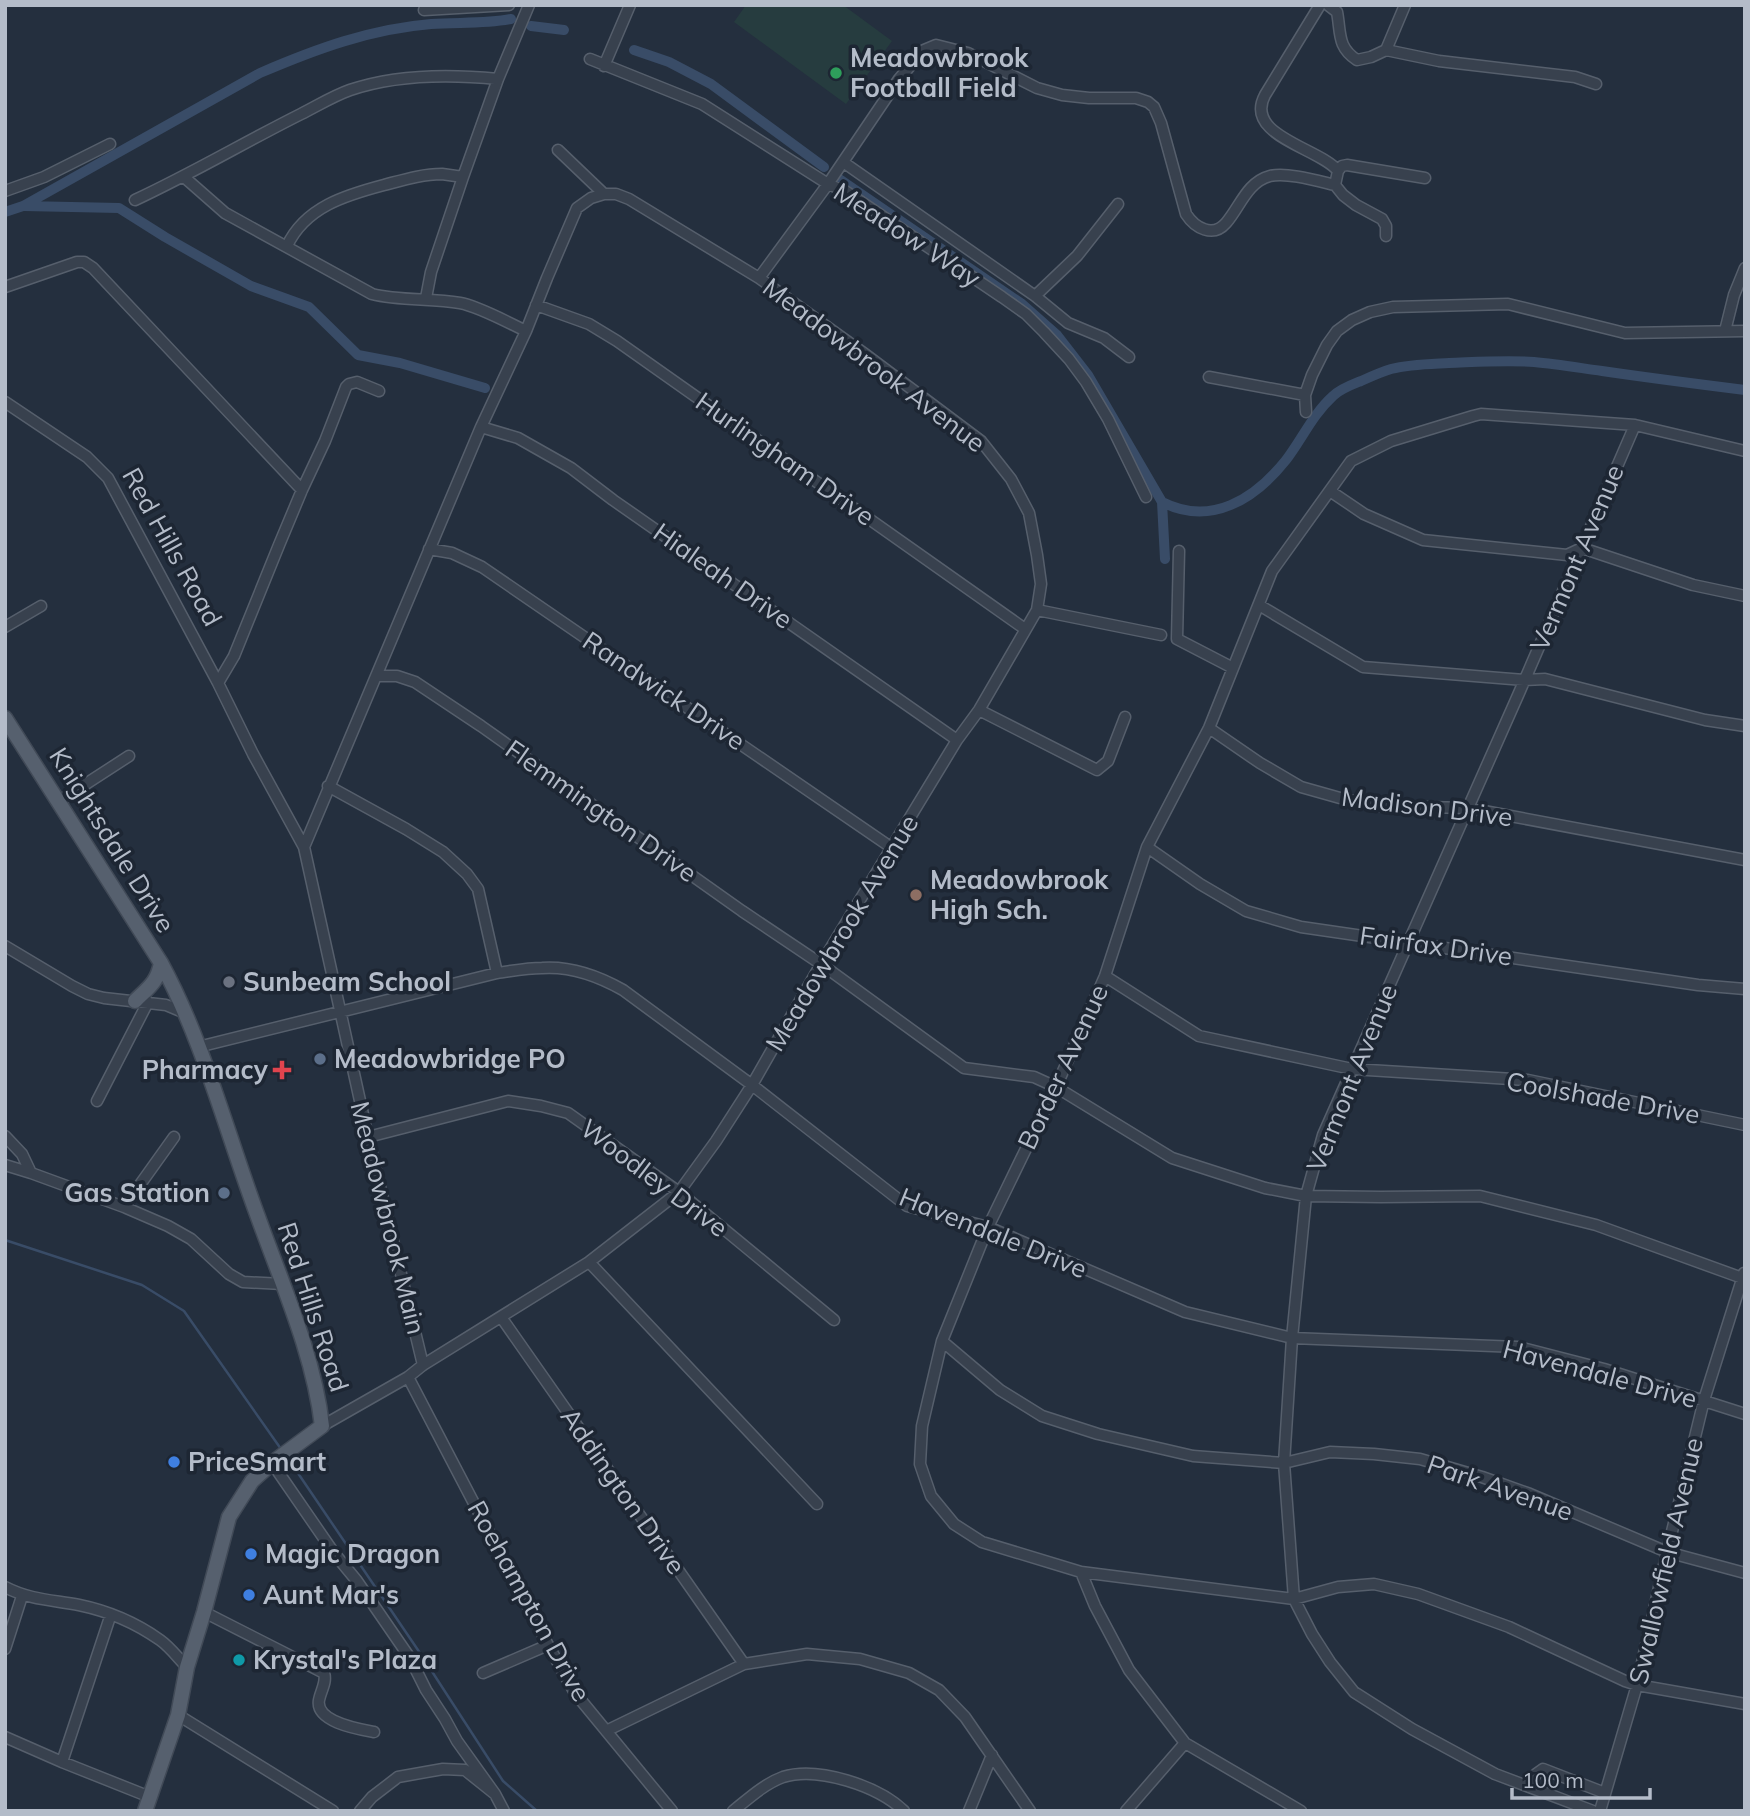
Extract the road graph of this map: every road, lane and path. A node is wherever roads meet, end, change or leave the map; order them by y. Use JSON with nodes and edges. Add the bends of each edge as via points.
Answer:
{"nodes":[{"id":1,"x":509,"y":5,"type":"edge"},
{"id":2,"x":529,"y":5,"type":"edge"},
{"id":3,"x":630,"y":5,"type":"edge"},
{"id":4,"x":1320,"y":5,"type":"edge"},
{"id":5,"x":1328,"y":5,"type":"edge"},
{"id":6,"x":1405,"y":5,"type":"edge"},
{"id":7,"x":424,"y":10,"type":"dead end"},
{"id":8,"x":1386,"y":50,"type":"junction"},
{"id":9,"x":590,"y":59,"type":"dead end"},
{"id":10,"x":604,"y":66,"type":"junction"},
{"id":11,"x":498,"y":79,"type":"junction"},
{"id":12,"x":1596,"y":84,"type":"dead end"},
{"id":13,"x":110,"y":144,"type":"dead end"},
{"id":14,"x":558,"y":150,"type":"dead end"},
{"id":15,"x":843,"y":162,"type":"junction"},
{"id":16,"x":1338,"y":170,"type":"junction"},
{"id":17,"x":184,"y":177,"type":"junction"},
{"id":18,"x":463,"y":177,"type":"junction"},
{"id":19,"x":1425,"y":178,"type":"dead end"},
{"id":20,"x":828,"y":184,"type":"junction"},
{"id":21,"x":1335,"y":186,"type":"junction"},
{"id":22,"x":5,"y":191,"type":"edge"},
{"id":23,"x":604,"y":194,"type":"junction"},
{"id":24,"x":135,"y":200,"type":"dead end"},
{"id":25,"x":1118,"y":204,"type":"dead end"},
{"id":26,"x":1386,"y":236,"type":"dead end"},
{"id":27,"x":286,"y":246,"type":"junction"},
{"id":28,"x":1745,"y":268,"type":"edge"},
{"id":29,"x":759,"y":278,"type":"junction"},
{"id":30,"x":5,"y":287,"type":"edge"},
{"id":31,"x":1035,"y":296,"type":"junction"},
{"id":32,"x":426,"y":298,"type":"junction"},
{"id":33,"x":536,"y":305,"type":"junction"},
{"id":34,"x":526,"y":331,"type":"junction"},
{"id":35,"x":1725,"y":331,"type":"junction"},
{"id":36,"x":1745,"y":331,"type":"edge"},
{"id":37,"x":1129,"y":356,"type":"dead end"},
{"id":38,"x":1209,"y":377,"type":"dead end"},
{"id":39,"x":380,"y":391,"type":"dead end"},
{"id":40,"x":1305,"y":395,"type":"junction"},
{"id":41,"x":5,"y":402,"type":"edge"},
{"id":42,"x":1306,"y":412,"type":"dead end"},
{"id":43,"x":1635,"y":425,"type":"junction"},
{"id":44,"x":481,"y":427,"type":"junction"},
{"id":45,"x":1745,"y":451,"type":"edge"},
{"id":46,"x":302,"y":490,"type":"junction"},
{"id":47,"x":1330,"y":491,"type":"junction"},
{"id":48,"x":1146,"y":497,"type":"dead end"},
{"id":49,"x":1582,"y":548,"type":"junction"},
{"id":50,"x":429,"y":549,"type":"junction"},
{"id":51,"x":1179,"y":551,"type":"dead end"},
{"id":52,"x":1745,"y":596,"type":"edge"},
{"id":53,"x":1259,"y":605,"type":"junction"},
{"id":54,"x":41,"y":606,"type":"dead end"},
{"id":55,"x":1037,"y":610,"type":"junction"},
{"id":56,"x":5,"y":627,"type":"edge"},
{"id":57,"x":1025,"y":629,"type":"junction"},
{"id":58,"x":1161,"y":635,"type":"dead end"},
{"id":59,"x":1233,"y":668,"type":"junction"},
{"id":60,"x":376,"y":676,"type":"junction"},
{"id":61,"x":1524,"y":680,"type":"junction"},
{"id":62,"x":218,"y":682,"type":"junction"},
{"id":63,"x":979,"y":710,"type":"junction"},
{"id":64,"x":5,"y":718,"type":"edge"},
{"id":65,"x":1125,"y":718,"type":"dead end"},
{"id":66,"x":1745,"y":726,"type":"edge"},
{"id":67,"x":1209,"y":727,"type":"junction"},
{"id":68,"x":957,"y":740,"type":"junction"},
{"id":69,"x":253,"y":754,"type":"joint"},
{"id":70,"x":129,"y":756,"type":"dead end"},
{"id":71,"x":328,"y":786,"type":"junction"},
{"id":72,"x":58,"y":802,"type":"junction"},
{"id":73,"x":1468,"y":808,"type":"junction"},
{"id":74,"x":304,"y":847,"type":"junction"},
{"id":75,"x":1147,"y":847,"type":"junction"},
{"id":76,"x":892,"y":848,"type":"junction"},
{"id":77,"x":1745,"y":860,"type":"edge"},
{"id":78,"x":1408,"y":942,"type":"junction"},
{"id":79,"x":5,"y":946,"type":"edge"},
{"id":80,"x":161,"y":963,"type":"junction"},
{"id":81,"x":821,"y":964,"type":"junction"},
{"id":82,"x":497,"y":973,"type":"junction"},
{"id":83,"x":1105,"y":976,"type":"junction"},
{"id":84,"x":175,"y":989,"type":"joint"},
{"id":85,"x":1745,"y":989,"type":"edge"},
{"id":86,"x":141,"y":1001,"type":"junction"},
{"id":87,"x":340,"y":1012,"type":"junction"},
{"id":88,"x":185,"y":1013,"type":"junction"},
{"id":89,"x":198,"y":1047,"type":"junction"},
{"id":90,"x":1352,"y":1069,"type":"junction"},
{"id":91,"x":752,"y":1085,"type":"junction"},
{"id":92,"x":1056,"y":1087,"type":"junction"},
{"id":93,"x":97,"y":1101,"type":"dead end"},
{"id":94,"x":1745,"y":1125,"type":"edge"},
{"id":95,"x":5,"y":1136,"type":"edge"},
{"id":96,"x":174,"y":1137,"type":"dead end"},
{"id":97,"x":368,"y":1137,"type":"junction"},
{"id":98,"x":5,"y":1165,"type":"edge"},
{"id":99,"x":31,"y":1173,"type":"junction"},
{"id":100,"x":679,"y":1192,"type":"junction"},
{"id":101,"x":1306,"y":1196,"type":"junction"},
{"id":102,"x":124,"y":1207,"type":"junction"},
{"id":103,"x":988,"y":1227,"type":"junction"},
{"id":104,"x":589,"y":1262,"type":"junction"},
{"id":105,"x":1744,"y":1276,"type":"edge"},
{"id":106,"x":283,"y":1284,"type":"junction"},
{"id":107,"x":501,"y":1317,"type":"junction"},
{"id":108,"x":834,"y":1320,"type":"dead end"},
{"id":109,"x":1292,"y":1338,"type":"junction"},
{"id":110,"x":942,"y":1341,"type":"junction"},
{"id":111,"x":424,"y":1365,"type":"junction"},
{"id":112,"x":408,"y":1377,"type":"junction"},
{"id":113,"x":1704,"y":1400,"type":"junction"},
{"id":114,"x":1745,"y":1414,"type":"edge"},
{"id":115,"x":322,"y":1426,"type":"junction"},
{"id":116,"x":272,"y":1462,"type":"junction"},
{"id":117,"x":1284,"y":1463,"type":"junction"},
{"id":118,"x":817,"y":1504,"type":"dead end"},
{"id":119,"x":1667,"y":1552,"type":"junction"},
{"id":120,"x":1081,"y":1572,"type":"junction"},
{"id":121,"x":1745,"y":1573,"type":"edge"},
{"id":122,"x":5,"y":1587,"type":"edge"},
{"id":123,"x":22,"y":1596,"type":"junction"},
{"id":124,"x":1294,"y":1599,"type":"junction"},
{"id":125,"x":204,"y":1612,"type":"junction"},
{"id":126,"x":111,"y":1614,"type":"junction"},
{"id":127,"x":548,"y":1646,"type":"junction"},
{"id":128,"x":5,"y":1650,"type":"edge"},
{"id":129,"x":744,"y":1664,"type":"junction"},
{"id":130,"x":187,"y":1667,"type":"junction"},
{"id":131,"x":482,"y":1673,"type":"dead end"},
{"id":132,"x":1637,"y":1685,"type":"junction"},
{"id":133,"x":1745,"y":1704,"type":"edge"},
{"id":134,"x":178,"y":1715,"type":"junction"},
{"id":135,"x":606,"y":1731,"type":"junction"},
{"id":136,"x":374,"y":1732,"type":"dead end"},
{"id":137,"x":5,"y":1737,"type":"edge"},
{"id":138,"x":1185,"y":1743,"type":"junction"},
{"id":139,"x":992,"y":1755,"type":"junction"},
{"id":140,"x":62,"y":1762,"type":"junction"},
{"id":141,"x":1529,"y":1787,"type":"junction"},
{"id":142,"x":1605,"y":1793,"type":"junction"},
{"id":143,"x":495,"y":1794,"type":"junction"},
{"id":144,"x":148,"y":1804,"type":"edge"},
{"id":145,"x":333,"y":1811,"type":"edge"},
{"id":146,"x":360,"y":1811,"type":"edge"},
{"id":147,"x":504,"y":1811,"type":"edge"},
{"id":148,"x":672,"y":1811,"type":"edge"},
{"id":149,"x":733,"y":1811,"type":"edge"},
{"id":150,"x":904,"y":1811,"type":"edge"},
{"id":151,"x":970,"y":1811,"type":"edge"},
{"id":152,"x":1030,"y":1811,"type":"edge"},
{"id":153,"x":1126,"y":1811,"type":"edge"},
{"id":154,"x":1301,"y":1811,"type":"edge"},
{"id":155,"x":1592,"y":1811,"type":"edge"},
{"id":156,"x":1600,"y":1811,"type":"edge"}],
"edges":[{"from":1,"to":7,"type":"street"},
{"from":2,"to":11,"type":"street"},
{"from":3,"to":10,"type":"street"},
{"from":4,"to":16,"type":"street","via":[[1271,85],[1261,112],[1270,127],[1292,144]]},
{"from":5,"to":8,"type":"street","via":[[1337,12],[1342,47],[1349,55],[1357,60]]},
{"from":6,"to":8,"type":"street"},
{"from":8,"to":12,"type":"street","via":[[1575,77]]},
{"from":9,"to":10,"type":"street","name":"Meadow Way"},
{"from":10,"to":20,"type":"street","name":"Meadow Way","via":[[702,104]]},
{"from":11,"to":17,"type":"street","via":[[461,75],[398,79],[349,90]]},
{"from":11,"to":18,"type":"street"},
{"from":13,"to":22,"type":"street"},
{"from":14,"to":23,"type":"street"},
{"from":15,"to":20,"type":"street"},
{"from":15,"to":21,"type":"street","via":[[899,79],[923,50],[936,44],[968,53],[1037,88],[1062,95],[1148,102],[1161,123],[1186,214],[1197,227],[1217,230],[1226,225],[1257,183],[1271,176]]},
{"from":15,"to":31,"type":"street"},
{"from":16,"to":19,"type":"street","via":[[1347,165]]},
{"from":16,"to":21,"type":"street"},
{"from":17,"to":24,"type":"street"},
{"from":17,"to":27,"type":"street","via":[[225,213]]},
{"from":18,"to":27,"type":"street","via":[[415,176],[345,195],[303,221]]},
{"from":18,"to":32,"type":"street"},
{"from":20,"to":29,"type":"street"},
{"from":20,"to":48,"type":"street","name":"Meadow Way","via":[[1026,314],[1086,383]]},
{"from":21,"to":26,"type":"street","via":[[1382,219]]},
{"from":23,"to":29,"type":"street","name":"Meadowbrook Avenue","via":[[629,199]]},
{"from":23,"to":33,"type":"street","via":[[577,208]]},
{"from":25,"to":31,"type":"street","via":[[1077,256]]},
{"from":27,"to":32,"type":"street","via":[[372,294]]},
{"from":28,"to":35,"type":"street"},
{"from":29,"to":55,"type":"street","name":"Meadowbrook Avenue","via":[[981,441],[1029,513],[1041,584]]},
{"from":30,"to":46,"type":"street","via":[[85,262]]},
{"from":31,"to":37,"type":"street","via":[[1068,323],[1104,338]]},
{"from":32,"to":34,"type":"street","via":[[464,303]]},
{"from":33,"to":34,"type":"street"},
{"from":33,"to":57,"type":"street","name":"Hurlingham Drive","via":[[589,324],[617,341]]},
{"from":34,"to":44,"type":"street"},
{"from":35,"to":36,"type":"street"},
{"from":35,"to":40,"type":"street","via":[[1625,333],[1508,304],[1393,307],[1370,312],[1337,331]]},
{"from":38,"to":40,"type":"street"},
{"from":39,"to":46,"type":"street","via":[[349,384]]},
{"from":40,"to":42,"type":"street"},
{"from":41,"to":62,"type":"street","name":"Red Hills Road","via":[[88,457],[108,478]]},
{"from":43,"to":45,"type":"street"},
{"from":43,"to":47,"type":"street","name":"Border Avenue","via":[[1481,414],[1370,450],[1351,461]]},
{"from":43,"to":49,"type":"street","name":"Vermont Avenue"},
{"from":44,"to":50,"type":"street"},
{"from":44,"to":68,"type":"street","name":"Hialeah Drive","via":[[518,438],[571,468]]},
{"from":46,"to":62,"type":"street","via":[[234,656]]},
{"from":47,"to":49,"type":"street","via":[[1364,514],[1423,540],[1567,555]]},
{"from":47,"to":53,"type":"street","name":"Border Avenue","via":[[1272,571]]},
{"from":49,"to":52,"type":"street","via":[[1693,585]]},
{"from":49,"to":61,"type":"street","name":"Vermont Avenue"},
{"from":50,"to":60,"type":"street"},
{"from":50,"to":76,"type":"street","name":"Randwick Drive","via":[[482,566]]},
{"from":51,"to":59,"type":"street","via":[[1177,639]]},
{"from":53,"to":59,"type":"street","name":"Border Avenue"},
{"from":53,"to":61,"type":"street","via":[[1363,667]]},
{"from":54,"to":56,"type":"street"},
{"from":55,"to":57,"type":"street","name":"Meadowbrook Avenue"},
{"from":55,"to":58,"type":"street"},
{"from":57,"to":63,"type":"street","name":"Meadowbrook Avenue"},
{"from":59,"to":67,"type":"street","name":"Border Avenue"},
{"from":60,"to":71,"type":"street"},
{"from":60,"to":81,"type":"street","name":"Flemmington Drive","via":[[415,682]]},
{"from":61,"to":66,"type":"street","via":[[1545,679]]},
{"from":61,"to":73,"type":"street","name":"Vermont Avenue"},
{"from":62,"to":69,"type":"street","name":"Red Hills Road"},
{"from":63,"to":65,"type":"street","via":[[1097,770],[1108,761]]},
{"from":63,"to":68,"type":"street","name":"Meadowbrook Avenue"},
{"from":64,"to":72,"type":"main road","name":"Knightsdale Drive"},
{"from":67,"to":73,"type":"street","name":"Madison Drive","via":[[1301,787],[1380,806]]},
{"from":67,"to":75,"type":"street","name":"Border Avenue"},
{"from":68,"to":76,"type":"street","name":"Meadowbrook Avenue"},
{"from":69,"to":74,"type":"street","name":"Meadowbrook Main"},
{"from":70,"to":72,"type":"street"},
{"from":71,"to":74,"type":"street"},
{"from":71,"to":82,"type":"street","via":[[425,840],[467,874],[478,889]]},
{"from":72,"to":80,"type":"main road","name":"Knightsdale Drive"},
{"from":73,"to":77,"type":"street","name":"Madison Drive"},
{"from":73,"to":78,"type":"street","name":"Vermont Avenue"},
{"from":74,"to":87,"type":"street","name":"Meadowbrook Main"},
{"from":75,"to":78,"type":"street","name":"Fairfax Drive","via":[[1246,911],[1301,927]]},
{"from":75,"to":83,"type":"street","name":"Border Avenue"},
{"from":76,"to":81,"type":"street","name":"Meadowbrook Avenue"},
{"from":78,"to":85,"type":"street","name":"Fairfax Drive"},
{"from":78,"to":90,"type":"street","name":"Vermont Avenue"},
{"from":79,"to":86,"type":"street","via":[[88,994]]},
{"from":80,"to":84,"type":"main road","name":"Knightsdale Drive"},
{"from":80,"to":86,"type":"main road"},
{"from":81,"to":91,"type":"street","name":"Meadowbrook Avenue"},
{"from":81,"to":92,"type":"street","name":"Flemmington Drive","via":[[964,1068],[1034,1077]]},
{"from":82,"to":87,"type":"street","name":"Havendale Drive"},
{"from":82,"to":91,"type":"street","name":"Havendale Drive","via":[[544,967],[609,982]]},
{"from":83,"to":90,"type":"street","name":"Coolshade Drive","via":[[1199,1036]]},
{"from":83,"to":92,"type":"street","name":"Border Avenue"},
{"from":84,"to":88,"type":"main road","name":"Red Hills Road"},
{"from":86,"to":88,"type":"street","via":[[166,1004]]},
{"from":86,"to":93,"type":"street"},
{"from":87,"to":89,"type":"street","name":"Havendale Drive"},
{"from":87,"to":97,"type":"street","name":"Meadowbrook Main"},
{"from":88,"to":89,"type":"main road","name":"Red Hills Road"},
{"from":89,"to":106,"type":"main road","name":"Red Hills Road"},
{"from":90,"to":94,"type":"street","name":"Coolshade Drive","via":[[1528,1080]]},
{"from":90,"to":101,"type":"street","name":"Vermont Avenue","via":[[1323,1135]]},
{"from":91,"to":100,"type":"street","name":"Meadowbrook Avenue"},
{"from":91,"to":103,"type":"street","name":"Havendale Drive","via":[[907,1206]]},
{"from":92,"to":101,"type":"street","name":"Flemmington Drive","via":[[1172,1158]]},
{"from":92,"to":103,"type":"street","name":"Border Avenue"},
{"from":95,"to":99,"type":"street","via":[[22,1154]]},
{"from":96,"to":102,"type":"street"},
{"from":97,"to":100,"type":"street","name":"Woodley Drive","via":[[508,1101],[541,1106],[568,1113]]},
{"from":97,"to":111,"type":"street","name":"Meadowbrook Main"},
{"from":98,"to":99,"type":"street"},
{"from":99,"to":102,"type":"street"},
{"from":100,"to":104,"type":"street","name":"Meadowbrook Avenue"},
{"from":100,"to":108,"type":"street","name":"Woodley Drive"},
{"from":101,"to":105,"type":"street","name":"Flemmington Drive","via":[[1480,1196],[1595,1225]]},
{"from":101,"to":109,"type":"street","name":"Vermont Avenue"},
{"from":102,"to":106,"type":"street","via":[[191,1239],[243,1282]]},
{"from":103,"to":109,"type":"street","name":"Havendale Drive","via":[[1185,1312]]},
{"from":103,"to":110,"type":"street","name":"Border Avenue"},
{"from":104,"to":107,"type":"street","name":"Meadowbrook Avenue"},
{"from":104,"to":118,"type":"street"},
{"from":105,"to":113,"type":"street","name":"Swallowfield Avenue"},
{"from":106,"to":115,"type":"main road","name":"Red Hills Road","via":[[318,1395]]},
{"from":107,"to":111,"type":"street","name":"Meadowbrook Avenue"},
{"from":107,"to":129,"type":"street","name":"Addington Drive"},
{"from":109,"to":113,"type":"street","name":"Havendale Drive","via":[[1518,1347]]},
{"from":109,"to":117,"type":"street","name":"Vermont Avenue"},
{"from":110,"to":117,"type":"street","name":"Park Avenue","via":[[1000,1390],[1042,1416],[1194,1456]]},
{"from":110,"to":120,"type":"street","name":"Border Avenue","via":[[922,1426],[920,1464],[931,1496],[954,1524],[982,1542]]},
{"from":111,"to":112,"type":"street","name":"Meadowbrook Avenue"},
{"from":112,"to":115,"type":"street","name":"Meadowbrook Avenue"},
{"from":112,"to":127,"type":"street","name":"Roehampton Drive"},
{"from":113,"to":114,"type":"street","name":"Havendale Drive"},
{"from":113,"to":119,"type":"street","name":"Swallowfield Avenue"},
{"from":115,"to":116,"type":"main road","name":"Red Hills Road"},
{"from":116,"to":125,"type":"main road","name":"Red Hills Road","via":[[252,1481],[229,1517]]},
{"from":116,"to":143,"type":"street","via":[[410,1658],[457,1741]]},
{"from":117,"to":119,"type":"street","name":"Park Avenue","via":[[1330,1452],[1420,1459],[1530,1494]]},
{"from":117,"to":124,"type":"street","name":"Vermont Avenue"},
{"from":119,"to":121,"type":"street","name":"Park Avenue"},
{"from":119,"to":132,"type":"street","name":"Swallowfield Avenue"},
{"from":120,"to":124,"type":"street","name":"Border Avenue"},
{"from":120,"to":138,"type":"street","via":[[1129,1670]]},
{"from":122,"to":123,"type":"street"},
{"from":123,"to":126,"type":"street"},
{"from":123,"to":128,"type":"street"},
{"from":124,"to":132,"type":"street","via":[[1361,1584],[1418,1594],[1509,1627]]},
{"from":124,"to":141,"type":"street","name":"Vermont Avenue","via":[[1329,1662],[1353,1692],[1449,1751]]},
{"from":125,"to":130,"type":"main road","name":"Red Hills Road"},
{"from":125,"to":136,"type":"street","via":[[321,1671],[326,1676],[321,1712],[348,1727]]},
{"from":126,"to":130,"type":"street","via":[[161,1641]]},
{"from":126,"to":140,"type":"street"},
{"from":127,"to":131,"type":"street"},
{"from":127,"to":135,"type":"street","name":"Roehampton Drive","via":[[575,1693]]},
{"from":129,"to":135,"type":"street"},
{"from":129,"to":139,"type":"street","via":[[807,1654],[860,1659],[909,1673],[939,1690]]},
{"from":130,"to":134,"type":"main road","name":"Red Hills Road"},
{"from":132,"to":133,"type":"street"},
{"from":132,"to":142,"type":"street","name":"Swallowfield Avenue"},
{"from":134,"to":144,"type":"main road","name":"Red Hills Road"},
{"from":134,"to":145,"type":"street"},
{"from":135,"to":148,"type":"street","name":"Roehampton Drive"},
{"from":137,"to":140,"type":"street"},
{"from":138,"to":153,"type":"street"},
{"from":138,"to":154,"type":"street"},
{"from":139,"to":151,"type":"street"},
{"from":139,"to":152,"type":"street"},
{"from":140,"to":144,"type":"street"},
{"from":141,"to":142,"type":"street","via":[[1543,1769]]},
{"from":141,"to":155,"type":"street","name":"Vermont Avenue"},
{"from":142,"to":156,"type":"street","name":"Swallowfield Avenue"},
{"from":143,"to":146,"type":"street","via":[[465,1770],[443,1769],[398,1777]]},
{"from":143,"to":147,"type":"street"},
{"from":149,"to":150,"type":"street","via":[[782,1777],[804,1773],[862,1786]]}]}
